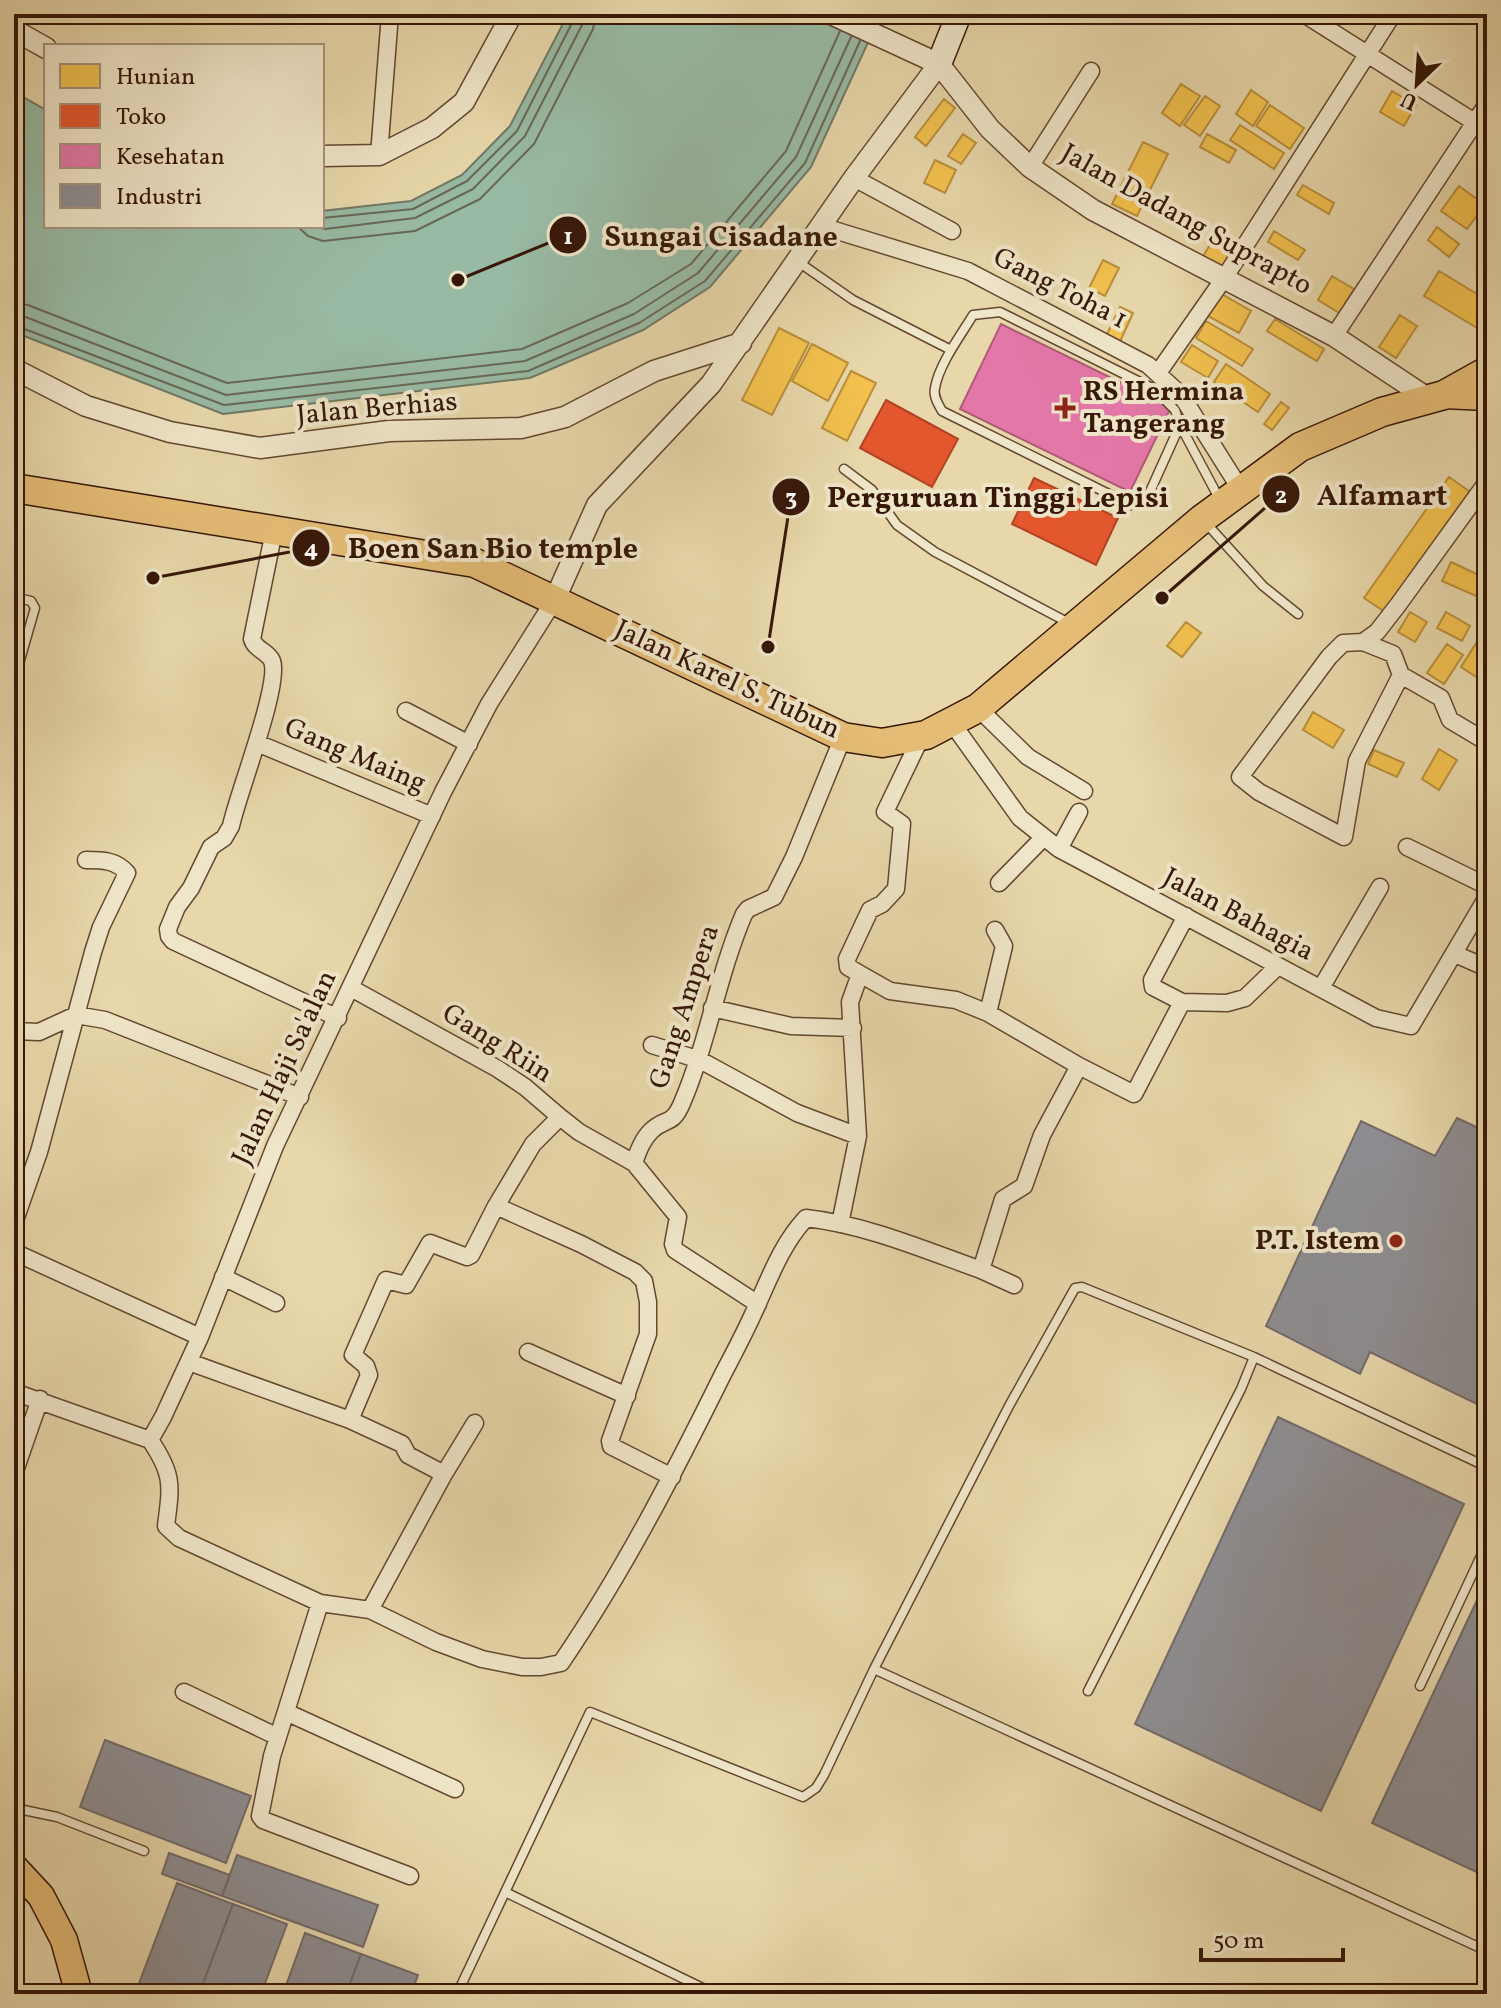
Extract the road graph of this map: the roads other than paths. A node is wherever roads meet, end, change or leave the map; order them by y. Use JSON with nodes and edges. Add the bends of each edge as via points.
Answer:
{"nodes":[{"id":1,"x":390,"y":14,"type":"edge"},
{"id":2,"x":831,"y":14,"type":"edge"},
{"id":3,"x":959,"y":14,"type":"edge"},
{"id":4,"x":1304,"y":14,"type":"edge"},
{"id":5,"x":1393,"y":14,"type":"edge"},
{"id":6,"x":513,"y":16,"type":"edge"},
{"id":7,"x":14,"y":30,"type":"edge"},
{"id":8,"x":44,"y":47,"type":"edge"},
{"id":9,"x":1366,"y":55,"type":"junction"},
{"id":10,"x":939,"y":64,"type":"junction"},
{"id":11,"x":1091,"y":71,"type":"dead end"},
{"id":12,"x":1487,"y":104,"type":"edge"},
{"id":13,"x":1481,"y":127,"type":"edge"},
{"id":14,"x":379,"y":155,"type":"junction"},
{"id":15,"x":324,"y":156,"type":"edge"},
{"id":16,"x":1030,"y":167,"type":"junction"},
{"id":17,"x":854,"y":178,"type":"junction"},
{"id":18,"x":821,"y":226,"type":"junction"},
{"id":19,"x":952,"y":231,"type":"dead end"},
{"id":20,"x":796,"y":260,"type":"junction"},
{"id":21,"x":1225,"y":277,"type":"junction"},
{"id":22,"x":1334,"y":336,"type":"junction"},
{"id":23,"x":741,"y":343,"type":"junction"},
{"id":24,"x":951,"y":350,"type":"junction"},
{"id":25,"x":14,"y":369,"type":"edge"},
{"id":26,"x":1487,"y":371,"type":"edge"},
{"id":27,"x":1158,"y":373,"type":"junction"},
{"id":28,"x":1436,"y":397,"type":"junction"},
{"id":29,"x":1487,"y":397,"type":"edge"},
{"id":30,"x":1180,"y":425,"type":"junction"},
{"id":31,"x":844,"y":469,"type":"dead end"},
{"id":32,"x":1487,"y":482,"type":"edge"},
{"id":33,"x":14,"y":488,"type":"edge"},
{"id":34,"x":1222,"y":505,"type":"junction"},
{"id":35,"x":274,"y":531,"type":"junction"},
{"id":36,"x":14,"y":597,"type":"edge"},
{"id":37,"x":555,"y":599,"type":"junction"},
{"id":38,"x":1298,"y":614,"type":"dead end"},
{"id":39,"x":1074,"y":626,"type":"junction"},
{"id":40,"x":1363,"y":642,"type":"junction"},
{"id":41,"x":1401,"y":675,"type":"junction"},
{"id":42,"x":14,"y":681,"type":"edge"},
{"id":43,"x":978,"y":708,"type":"junction"},
{"id":44,"x":406,"y":711,"type":"dead end"},
{"id":45,"x":952,"y":723,"type":"junction"},
{"id":46,"x":922,"y":735,"type":"junction"},
{"id":47,"x":843,"y":737,"type":"junction"},
{"id":48,"x":1487,"y":742,"type":"edge"},
{"id":49,"x":257,"y":743,"type":"junction"},
{"id":50,"x":469,"y":744,"type":"junction"},
{"id":51,"x":1084,"y":791,"type":"dead end"},
{"id":52,"x":1079,"y":812,"type":"dead end"},
{"id":53,"x":432,"y":816,"type":"junction"},
{"id":54,"x":1043,"y":838,"type":"junction"},
{"id":55,"x":1407,"y":847,"type":"dead end"},
{"id":56,"x":1059,"y":849,"type":"junction"},
{"id":57,"x":86,"y":860,"type":"dead end"},
{"id":58,"x":999,"y":883,"type":"dead end"},
{"id":59,"x":1487,"y":886,"type":"edge"},
{"id":60,"x":1380,"y":887,"type":"dead end"},
{"id":61,"x":1487,"y":897,"type":"edge"},
{"id":62,"x":1186,"y":916,"type":"junction"},
{"id":63,"x":995,"y":930,"type":"dead end"},
{"id":64,"x":1455,"y":954,"type":"junction"},
{"id":65,"x":1278,"y":966,"type":"junction"},
{"id":66,"x":1487,"y":968,"type":"edge"},
{"id":67,"x":860,"y":974,"type":"junction"},
{"id":68,"x":351,"y":988,"type":"junction"},
{"id":69,"x":1321,"y":988,"type":"junction"},
{"id":70,"x":1182,"y":1002,"type":"junction"},
{"id":71,"x":712,"y":1008,"type":"junction"},
{"id":72,"x":988,"y":1013,"type":"junction"},
{"id":73,"x":76,"y":1015,"type":"junction"},
{"id":74,"x":338,"y":1018,"type":"junction"},
{"id":75,"x":853,"y":1028,"type":"junction"},
{"id":76,"x":14,"y":1031,"type":"edge"},
{"id":77,"x":652,"y":1045,"type":"dead end"},
{"id":78,"x":700,"y":1060,"type":"junction"},
{"id":79,"x":1079,"y":1066,"type":"junction"},
{"id":80,"x":300,"y":1097,"type":"junction"},
{"id":81,"x":560,"y":1117,"type":"junction"},
{"id":82,"x":858,"y":1136,"type":"junction"},
{"id":83,"x":634,"y":1163,"type":"junction"},
{"id":84,"x":496,"y":1206,"type":"junction"},
{"id":85,"x":14,"y":1223,"type":"edge"},
{"id":86,"x":840,"y":1224,"type":"junction"},
{"id":87,"x":14,"y":1252,"type":"edge"},
{"id":88,"x":981,"y":1270,"type":"junction"},
{"id":89,"x":223,"y":1277,"type":"junction"},
{"id":90,"x":1014,"y":1285,"type":"dead end"},
{"id":91,"x":276,"y":1303,"type":"dead end"},
{"id":92,"x":758,"y":1304,"type":"junction"},
{"id":93,"x":200,"y":1337,"type":"junction"},
{"id":94,"x":528,"y":1352,"type":"dead end"},
{"id":95,"x":1254,"y":1357,"type":"junction"},
{"id":96,"x":189,"y":1362,"type":"junction"},
{"id":97,"x":14,"y":1392,"type":"edge"},
{"id":98,"x":627,"y":1396,"type":"junction"},
{"id":99,"x":40,"y":1399,"type":"junction"},
{"id":100,"x":350,"y":1420,"type":"junction"},
{"id":101,"x":475,"y":1423,"type":"dead end"},
{"id":102,"x":150,"y":1440,"type":"junction"},
{"id":103,"x":1487,"y":1467,"type":"edge"},
{"id":104,"x":14,"y":1474,"type":"edge"},
{"id":105,"x":444,"y":1474,"type":"junction"},
{"id":106,"x":672,"y":1477,"type":"junction"},
{"id":107,"x":1487,"y":1543,"type":"edge"},
{"id":108,"x":320,"y":1603,"type":"junction"},
{"id":109,"x":370,"y":1610,"type":"junction"},
{"id":110,"x":874,"y":1669,"type":"junction"},
{"id":111,"x":1420,"y":1686,"type":"dead end"},
{"id":112,"x":1088,"y":1691,"type":"dead end"},
{"id":113,"x":184,"y":1692,"type":"dead end"},
{"id":114,"x":286,"y":1712,"type":"junction"},
{"id":115,"x":278,"y":1737,"type":"junction"},
{"id":116,"x":455,"y":1789,"type":"dead end"},
{"id":117,"x":14,"y":1808,"type":"edge"},
{"id":118,"x":144,"y":1851,"type":"dead end"},
{"id":119,"x":14,"y":1867,"type":"edge"},
{"id":120,"x":410,"y":1876,"type":"dead end"},
{"id":121,"x":505,"y":1892,"type":"junction"},
{"id":122,"x":1487,"y":1951,"type":"edge"},
{"id":123,"x":79,"y":1994,"type":"edge"},
{"id":124,"x":457,"y":1994,"type":"edge"},
{"id":125,"x":715,"y":1994,"type":"edge"}],
"edges":[{"from":1,"to":14,"type":"street"},
{"from":2,"to":10,"type":"street","name":"Jalan Dadang Suprapto"},
{"from":3,"to":10,"type":"main road"},
{"from":4,"to":9,"type":"street"},
{"from":5,"to":9,"type":"street"},
{"from":6,"to":14,"type":"street","via":[[464,102],[432,128]]},
{"from":7,"to":8,"type":"street"},
{"from":9,"to":13,"type":"street"},
{"from":9,"to":21,"type":"street"},
{"from":10,"to":16,"type":"street","name":"Jalan Dadang Suprapto","via":[[990,129]]},
{"from":10,"to":17,"type":"street"},
{"from":11,"to":16,"type":"street"},
{"from":12,"to":13,"type":"street"},
{"from":13,"to":22,"type":"street"},
{"from":14,"to":15,"type":"street"},
{"from":16,"to":21,"type":"street","name":"Jalan Dadang Suprapto","via":[[1093,210]]},
{"from":17,"to":18,"type":"street"},
{"from":17,"to":19,"type":"street"},
{"from":18,"to":20,"type":"street"},
{"from":18,"to":27,"type":"street","name":"Gang Toha 1","via":[[968,271]]},
{"from":20,"to":23,"type":"street"},
{"from":20,"to":24,"type":"lane","via":[[853,300]]},
{"from":21,"to":22,"type":"street","name":"Jalan Dadang Suprapto"},
{"from":21,"to":27,"type":"street"},
{"from":22,"to":28,"type":"street","name":"Jalan Dadang Suprapto"},
{"from":23,"to":25,"type":"street","name":"Jalan Berhias","via":[[654,371],[565,417],[521,428],[389,431],[260,448],[170,432],[86,406]]},
{"from":23,"to":37,"type":"street","via":[[711,384],[597,505]]},
{"from":24,"to":30,"type":"lane","via":[[973,315],[1000,312],[1154,389],[1175,410]]},
{"from":24,"to":30,"type":"lane","via":[[934,389],[942,411],[1131,505],[1148,496]]},
{"from":26,"to":28,"type":"highway","name":"Jalan Karel S. Tubun"},
{"from":27,"to":34,"type":"street","name":"Gang Toha 1","via":[[1181,395]]},
{"from":28,"to":29,"type":"main road"},
{"from":28,"to":34,"type":"highway","name":"Jalan Karel S. Tubun","via":[[1382,412],[1300,447]]},
{"from":30,"to":34,"type":"lane"},
{"from":31,"to":39,"type":"lane","via":[[872,490],[897,525],[935,552]]},
{"from":32,"to":40,"type":"street","via":[[1384,623]]},
{"from":33,"to":35,"type":"highway","name":"Jalan Karel S. Tubun"},
{"from":34,"to":38,"type":"lane","via":[[1263,586]]},
{"from":34,"to":39,"type":"highway","name":"Jalan Karel S. Tubun"},
{"from":35,"to":37,"type":"highway","name":"Jalan Karel S. Tubun","via":[[475,563]]},
{"from":35,"to":49,"type":"street","via":[[252,639],[273,663]]},
{"from":36,"to":42,"type":"lane","via":[[31,601],[35,608]]},
{"from":37,"to":47,"type":"highway","name":"Jalan Karel S. Tubun"},
{"from":37,"to":50,"type":"street","name":"Jalan Haji Sa'alan"},
{"from":39,"to":43,"type":"highway","name":"Jalan Karel S. Tubun"},
{"from":40,"to":41,"type":"street","via":[[1393,654]]},
{"from":40,"to":41,"type":"street","via":[[1343,643],[1329,657],[1240,777],[1344,837],[1357,761]]},
{"from":41,"to":48,"type":"street","via":[[1441,698],[1450,720]]},
{"from":43,"to":45,"type":"highway","name":"Jalan Karel S. Tubun"},
{"from":43,"to":51,"type":"street","via":[[1028,757]]},
{"from":44,"to":50,"type":"street"},
{"from":45,"to":46,"type":"highway","name":"Jalan Karel S. Tubun"},
{"from":45,"to":54,"type":"street","name":"Jalan Bahagia","via":[[1020,818]]},
{"from":46,"to":47,"type":"highway","name":"Jalan Karel S. Tubun","via":[[882,743]]},
{"from":46,"to":67,"type":"street","via":[[885,812],[902,824],[898,883],[890,897],[870,910],[847,959],[848,967]]},
{"from":47,"to":71,"type":"street","name":"Gang Ampera","via":[[774,897],[744,914]]},
{"from":49,"to":53,"type":"street","name":"Gang Maing"},
{"from":49,"to":74,"type":"street","via":[[231,826],[209,850],[177,907],[169,936]]},
{"from":50,"to":53,"type":"street","name":"Jalan Haji Sa'alan"},
{"from":52,"to":56,"type":"street"},
{"from":53,"to":68,"type":"street","name":"Jalan Haji Sa'alan"},
{"from":54,"to":56,"type":"street","name":"Jalan Bahagia"},
{"from":54,"to":58,"type":"street"},
{"from":55,"to":59,"type":"street"},
{"from":56,"to":62,"type":"street","name":"Jalan Bahagia"},
{"from":57,"to":73,"type":"street","via":[[118,864],[127,873],[101,927]]},
{"from":60,"to":69,"type":"street"},
{"from":61,"to":64,"type":"street","name":"Jalan Bahagia"},
{"from":62,"to":65,"type":"street","name":"Jalan Bahagia"},
{"from":62,"to":70,"type":"street","via":[[1151,983]]},
{"from":63,"to":72,"type":"street","via":[[1004,946]]},
{"from":64,"to":66,"type":"street"},
{"from":64,"to":69,"type":"street","name":"Jalan Bahagia","via":[[1411,1026],[1376,1018]]},
{"from":65,"to":69,"type":"street","name":"Jalan Bahagia"},
{"from":65,"to":70,"type":"street","via":[[1245,998]]},
{"from":67,"to":72,"type":"street","via":[[890,991],[956,1000]]},
{"from":67,"to":75,"type":"street","via":[[850,1002]]},
{"from":68,"to":74,"type":"street","name":"Jalan Haji Sa'alan"},
{"from":68,"to":81,"type":"street","name":"Gang Riin","via":[[498,1069]]},
{"from":70,"to":79,"type":"street","via":[[1134,1094]]},
{"from":71,"to":75,"type":"street","via":[[791,1026]]},
{"from":71,"to":78,"type":"street","name":"Gang Ampera"},
{"from":72,"to":79,"type":"street"},
{"from":73,"to":76,"type":"street","via":[[39,1032]]},
{"from":73,"to":80,"type":"street","via":[[105,1020]]},
{"from":73,"to":85,"type":"street"},
{"from":74,"to":80,"type":"street","name":"Jalan Haji Sa'alan"},
{"from":75,"to":82,"type":"street"},
{"from":77,"to":78,"type":"street"},
{"from":78,"to":82,"type":"street","via":[[797,1113]]},
{"from":78,"to":83,"type":"street","name":"Gang Ampera","via":[[674,1119],[648,1134]]},
{"from":79,"to":88,"type":"street","via":[[1042,1135],[1024,1186],[1003,1199]]},
{"from":80,"to":89,"type":"street","name":"Jalan Haji Sa'alan"},
{"from":81,"to":83,"type":"street"},
{"from":81,"to":84,"type":"street","name":"Gang Riin","via":[[533,1144]]},
{"from":82,"to":86,"type":"street"},
{"from":83,"to":92,"type":"street","via":[[678,1217],[673,1248]]},
{"from":84,"to":98,"type":"street","via":[[581,1244],[644,1281],[648,1334]]},
{"from":84,"to":100,"type":"street","name":"Gang Riin","via":[[470,1256],[430,1243],[406,1285],[386,1280],[353,1355],[369,1375]]},
{"from":86,"to":88,"type":"street"},
{"from":86,"to":92,"type":"street","via":[[806,1218],[775,1262]]},
{"from":87,"to":93,"type":"street"},
{"from":88,"to":90,"type":"street"},
{"from":89,"to":91,"type":"street"},
{"from":89,"to":93,"type":"street","name":"Jalan Haji Sa'alan"},
{"from":92,"to":106,"type":"street"},
{"from":93,"to":96,"type":"street","name":"Jalan Haji Sa'alan"},
{"from":94,"to":98,"type":"street"},
{"from":95,"to":103,"type":"lane"},
{"from":95,"to":110,"type":"lane","via":[[1075,1288]]},
{"from":95,"to":112,"type":"lane"},
{"from":96,"to":100,"type":"street"},
{"from":96,"to":102,"type":"street","name":"Jalan Haji Sa'alan"},
{"from":97,"to":99,"type":"street"},
{"from":98,"to":106,"type":"street","via":[[611,1446]]},
{"from":99,"to":102,"type":"street"},
{"from":99,"to":104,"type":"street"},
{"from":100,"to":105,"type":"street","via":[[402,1444],[408,1455]]},
{"from":101,"to":105,"type":"street"},
{"from":102,"to":108,"type":"street","via":[[170,1482],[166,1526],[171,1532]]},
{"from":105,"to":109,"type":"street"},
{"from":106,"to":109,"type":"street","via":[[561,1663],[522,1667],[482,1659]]},
{"from":107,"to":111,"type":"lane"},
{"from":108,"to":109,"type":"street"},
{"from":108,"to":114,"type":"street"},
{"from":110,"to":121,"type":"lane","via":[[824,1775],[803,1797],[590,1712]]},
{"from":110,"to":122,"type":"lane"},
{"from":113,"to":115,"type":"street"},
{"from":114,"to":115,"type":"street"},
{"from":114,"to":116,"type":"street"},
{"from":115,"to":120,"type":"street","via":[[262,1819]]},
{"from":117,"to":118,"type":"lane","via":[[57,1817]]},
{"from":119,"to":123,"type":"main road","via":[[41,1896],[64,1940]]},
{"from":121,"to":124,"type":"lane"},
{"from":121,"to":125,"type":"lane"}]}
